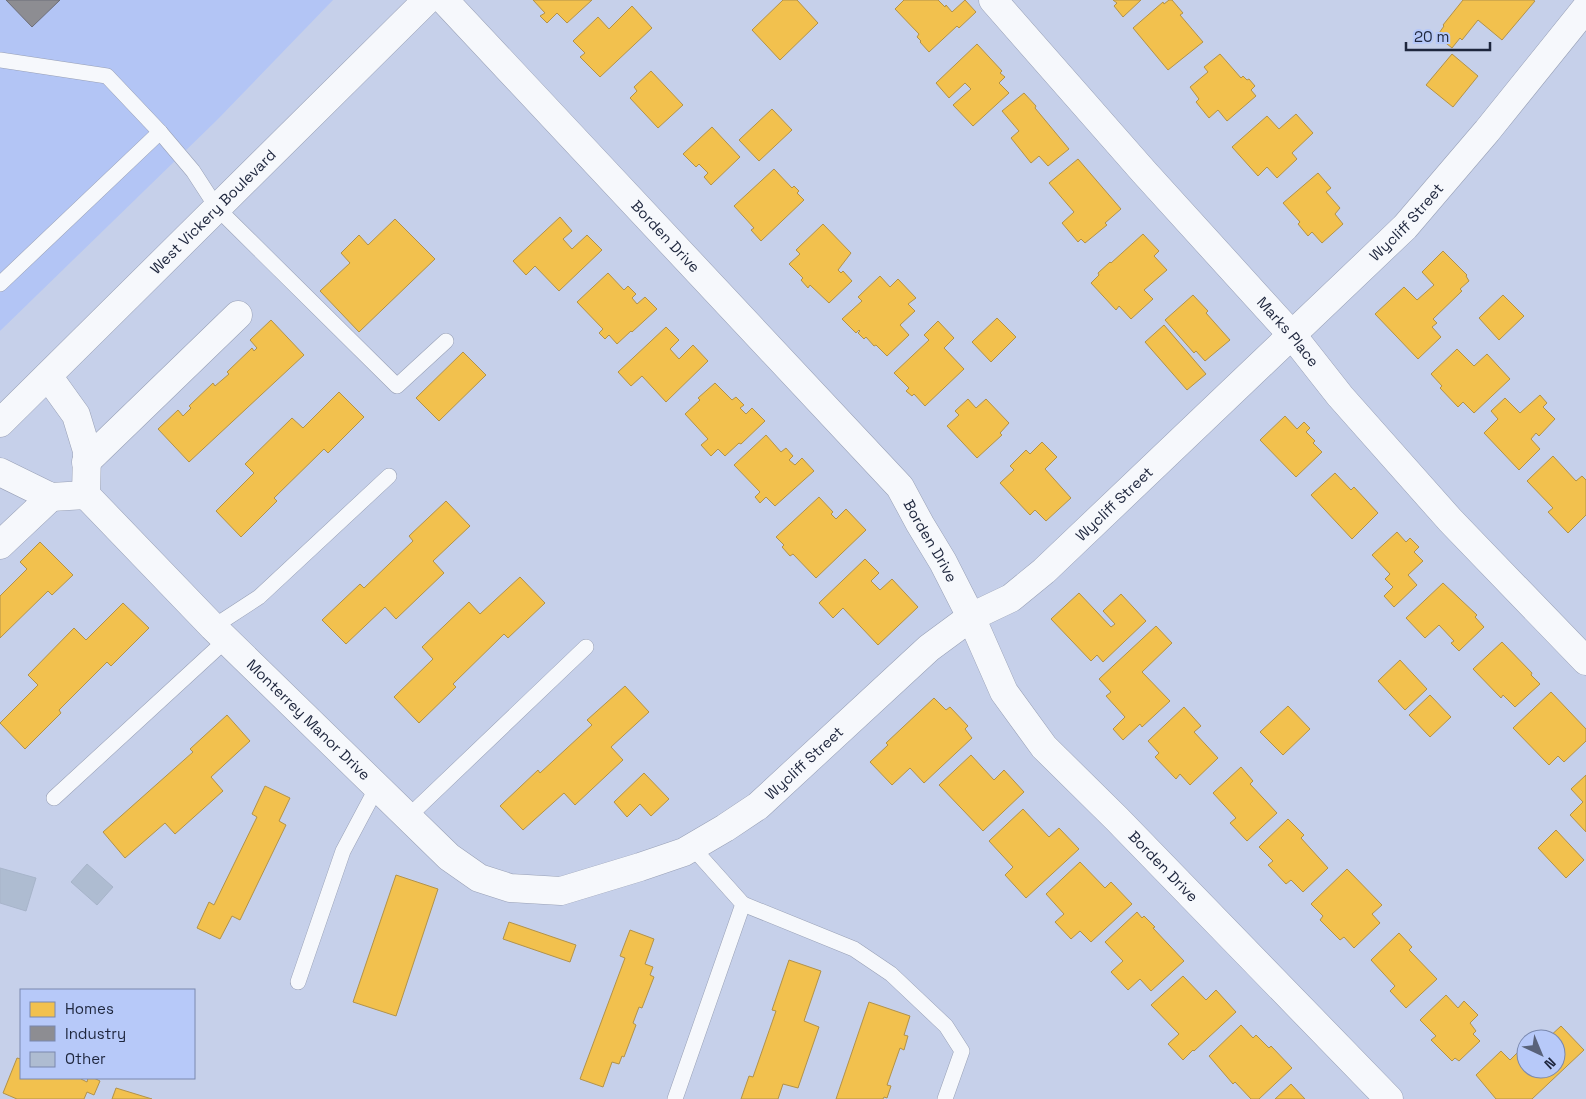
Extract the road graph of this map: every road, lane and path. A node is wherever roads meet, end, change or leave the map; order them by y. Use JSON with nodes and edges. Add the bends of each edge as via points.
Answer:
{"nodes":[{"id":1,"x":427,"y":0,"type":"edge"},
{"id":2,"x":444,"y":0,"type":"edge"},
{"id":3,"x":993,"y":0,"type":"edge"},
{"id":4,"x":1586,"y":8,"type":"edge"},
{"id":5,"x":0,"y":60,"type":"edge"},
{"id":6,"x":160,"y":132,"type":"junction"},
{"id":7,"x":217,"y":208,"type":"junction"},
{"id":8,"x":0,"y":284,"type":"edge"},
{"id":9,"x":238,"y":315,"type":"dead end"},
{"id":10,"x":1292,"y":335,"type":"junction"},
{"id":11,"x":446,"y":341,"type":"dead end"},
{"id":12,"x":48,"y":376,"type":"junction"},
{"id":13,"x":0,"y":423,"type":"edge"},
{"id":14,"x":86,"y":462,"type":"junction"},
{"id":15,"x":0,"y":472,"type":"edge"},
{"id":16,"x":389,"y":476,"type":"dead end"},
{"id":17,"x":86,"y":495,"type":"junction"},
{"id":18,"x":51,"y":497,"type":"junction"},
{"id":19,"x":0,"y":545,"type":"edge"},
{"id":20,"x":971,"y":617,"type":"junction"},
{"id":21,"x":220,"y":633,"type":"junction"},
{"id":22,"x":586,"y":647,"type":"dead end"},
{"id":23,"x":1586,"y":661,"type":"edge"},
{"id":24,"x":377,"y":787,"type":"junction"},
{"id":25,"x":54,"y":798,"type":"dead end"},
{"id":26,"x":408,"y":817,"type":"junction"},
{"id":27,"x":692,"y":847,"type":"junction"},
{"id":28,"x":561,"y":891,"type":"joint"},
{"id":29,"x":743,"y":904,"type":"junction"},
{"id":30,"x":298,"y":982,"type":"dead end"},
{"id":31,"x":675,"y":1099,"type":"edge"},
{"id":32,"x":945,"y":1099,"type":"edge"},
{"id":33,"x":1390,"y":1099,"type":"edge"}],
"edges":[{"from":1,"to":7,"type":"street","name":"West Vickery Boulevard"},
{"from":2,"to":20,"type":"street","name":"Borden Drive","via":[[900,487]]},
{"from":3,"to":10,"type":"street","name":"Marks Place"},
{"from":4,"to":10,"type":"street","name":"Wycliff Street","via":[[1488,131],[1405,227]]},
{"from":5,"to":6,"type":"lane","via":[[107,76]]},
{"from":6,"to":7,"type":"lane","via":[[193,171]]},
{"from":6,"to":8,"type":"lane"},
{"from":7,"to":11,"type":"lane","via":[[397,386]]},
{"from":7,"to":12,"type":"street","name":"West Vickery Boulevard"},
{"from":9,"to":14,"type":"street"},
{"from":10,"to":20,"type":"street","name":"Wycliff Street","via":[[1044,572],[1011,598]]},
{"from":10,"to":23,"type":"street","name":"Marks Place","via":[[1340,396],[1450,520]]},
{"from":12,"to":13,"type":"street","name":"West Vickery Boulevard"},
{"from":12,"to":14,"type":"street","via":[[76,415],[87,451]]},
{"from":14,"to":17,"type":"street"},
{"from":15,"to":18,"type":"street"},
{"from":16,"to":21,"type":"lane"},
{"from":17,"to":18,"type":"street"},
{"from":17,"to":21,"type":"street","name":"Monterrey Manor Drive"},
{"from":18,"to":19,"type":"street"},
{"from":20,"to":27,"type":"street","name":"Wycliff Street","via":[[929,648],[758,806]]},
{"from":20,"to":33,"type":"street","name":"Borden Drive","via":[[1004,692],[1044,747]]},
{"from":21,"to":24,"type":"street","name":"Monterrey Manor Drive"},
{"from":21,"to":25,"type":"lane"},
{"from":22,"to":26,"type":"lane"},
{"from":24,"to":26,"type":"street","name":"Monterrey Manor Drive"},
{"from":24,"to":30,"type":"lane","via":[[343,851]]},
{"from":26,"to":28,"type":"street","name":"Monterrey Manor Drive","via":[[449,857],[479,878],[510,888]]},
{"from":27,"to":28,"type":"street","name":"Wycliff Street"},
{"from":27,"to":29,"type":"lane"},
{"from":29,"to":31,"type":"lane"},
{"from":29,"to":32,"type":"lane","via":[[854,949],[891,974],[946,1026],[962,1051]]}]}
